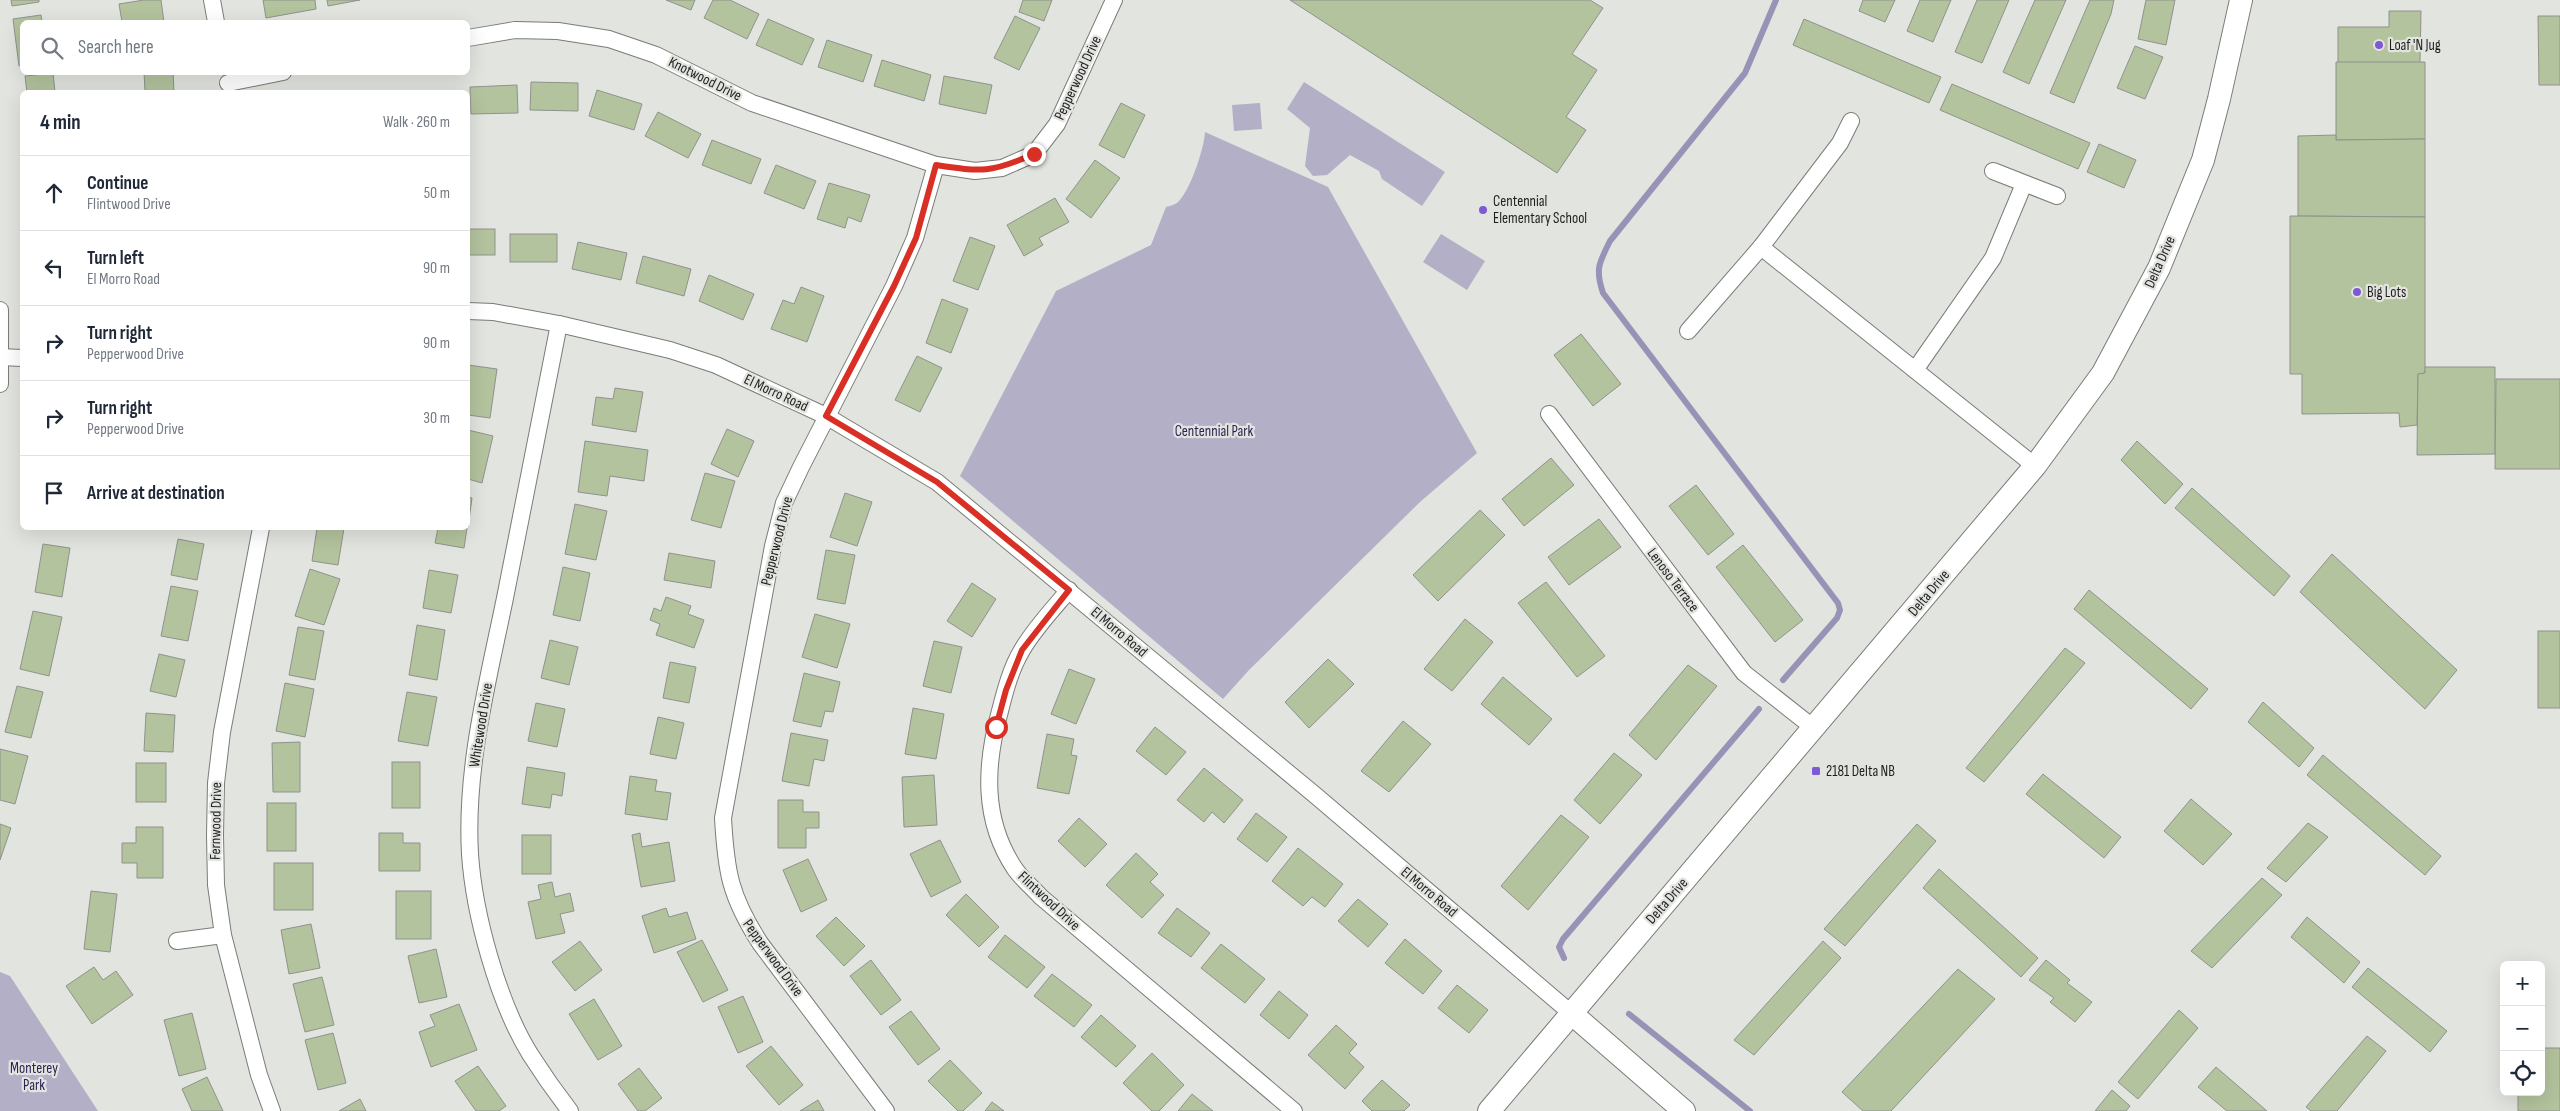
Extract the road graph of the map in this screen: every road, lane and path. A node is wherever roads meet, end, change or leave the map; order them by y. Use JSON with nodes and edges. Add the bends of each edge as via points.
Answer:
{"nodes":[{"id":1,"x":212,"y":0,"type":"edge"},
{"id":2,"x":1114,"y":0,"type":"edge"},
{"id":3,"x":2241,"y":0,"type":"edge"},
{"id":4,"x":216,"y":20,"type":"edge"},
{"id":5,"x":470,"y":38,"type":"edge"},
{"id":6,"x":268,"y":75,"type":"edge"},
{"id":7,"x":227,"y":83,"type":"edge"},
{"id":8,"x":1851,"y":121,"type":"dead end"},
{"id":9,"x":936,"y":165,"type":"junction"},
{"id":10,"x":1992,"y":171,"type":"dead end"},
{"id":11,"x":2024,"y":184,"type":"junction"},
{"id":12,"x":2057,"y":196,"type":"dead end"},
{"id":13,"x":1761,"y":247,"type":"junction"},
{"id":14,"x":0,"y":310,"type":"edge"},
{"id":15,"x":470,"y":311,"type":"edge"},
{"id":16,"x":559,"y":324,"type":"junction"},
{"id":17,"x":1688,"y":331,"type":"dead end"},
{"id":18,"x":1,"y":358,"type":"edge"},
{"id":19,"x":20,"y":358,"type":"edge"},
{"id":20,"x":1915,"y":370,"type":"junction"},
{"id":21,"x":0,"y":384,"type":"edge"},
{"id":22,"x":1549,"y":414,"type":"dead end"},
{"id":23,"x":826,"y":416,"type":"junction"},
{"id":24,"x":2036,"y":466,"type":"junction"},
{"id":25,"x":261,"y":530,"type":"edge"},
{"id":26,"x":1069,"y":590,"type":"junction"},
{"id":27,"x":1815,"y":729,"type":"junction"},
{"id":28,"x":223,"y":935,"type":"junction"},
{"id":29,"x":177,"y":942,"type":"dead end"},
{"id":30,"x":1571,"y":1013,"type":"junction"},
{"id":31,"x":272,"y":1111,"type":"edge"},
{"id":32,"x":570,"y":1111,"type":"edge"},
{"id":33,"x":886,"y":1111,"type":"edge"},
{"id":34,"x":1294,"y":1111,"type":"edge"},
{"id":35,"x":1489,"y":1111,"type":"edge"},
{"id":36,"x":1684,"y":1111,"type":"edge"}],
"edges":[{"from":1,"to":4,"type":"street"},
{"from":2,"to":9,"type":"street","name":"Pepperwood Drive","via":[[1057,124],[1034,154],[1002,168],[975,171]]},
{"from":3,"to":24,"type":"main road","name":"Delta Drive","via":[[2203,160],[2159,268],[2103,373]]},
{"from":5,"to":9,"type":"street","name":"Knotwood Drive","via":[[515,30],[558,31],[609,39],[656,54],[752,103]]},
{"from":6,"to":7,"type":"street"},
{"from":8,"to":13,"type":"street","via":[[1840,143]]},
{"from":9,"to":23,"type":"street","name":"Pepperwood Drive","via":[[912,246]]},
{"from":10,"to":11,"type":"street"},
{"from":11,"to":12,"type":"street"},
{"from":11,"to":20,"type":"street","via":[[1992,258]]},
{"from":13,"to":17,"type":"street"},
{"from":13,"to":20,"type":"street"},
{"from":14,"to":18,"type":"street"},
{"from":15,"to":16,"type":"street","name":"El Morro Road"},
{"from":16,"to":23,"type":"street","name":"El Morro Road","via":[[670,350],[716,365]]},
{"from":16,"to":32,"type":"street","name":"Whitewood Drive","via":[[483,709],[470,814],[470,854],[476,899],[506,1003],[529,1052]]},
{"from":18,"to":19,"type":"street"},
{"from":18,"to":21,"type":"street"},
{"from":20,"to":24,"type":"street"},
{"from":22,"to":27,"type":"street","name":"Lenoso Terrace","via":[[1744,673]]},
{"from":23,"to":26,"type":"street","name":"El Morro Road","via":[[937,482]]},
{"from":23,"to":33,"type":"street","name":"Pepperwood Drive","via":[[784,503],[773,546],[728,781],[723,818],[725,850],[731,889],[743,916]]},
{"from":24,"to":27,"type":"main road","name":"Delta Drive"},
{"from":25,"to":28,"type":"street","name":"Fernwood Drive","via":[[222,732],[216,783],[216,885]]},
{"from":26,"to":30,"type":"street","name":"El Morro Road"},
{"from":26,"to":34,"type":"street","name":"Flintwood Drive","via":[[1022,650],[996,727],[987,777],[992,816],[1002,844],[1015,870],[1041,897]]},
{"from":27,"to":30,"type":"main road","name":"Delta Drive"},
{"from":28,"to":29,"type":"street"},
{"from":28,"to":31,"type":"street","name":"Fernwood Drive","via":[[259,1074]]},
{"from":30,"to":35,"type":"main road","name":"Delta Drive"},
{"from":30,"to":36,"type":"main road","name":"El Morro Road"}]}
